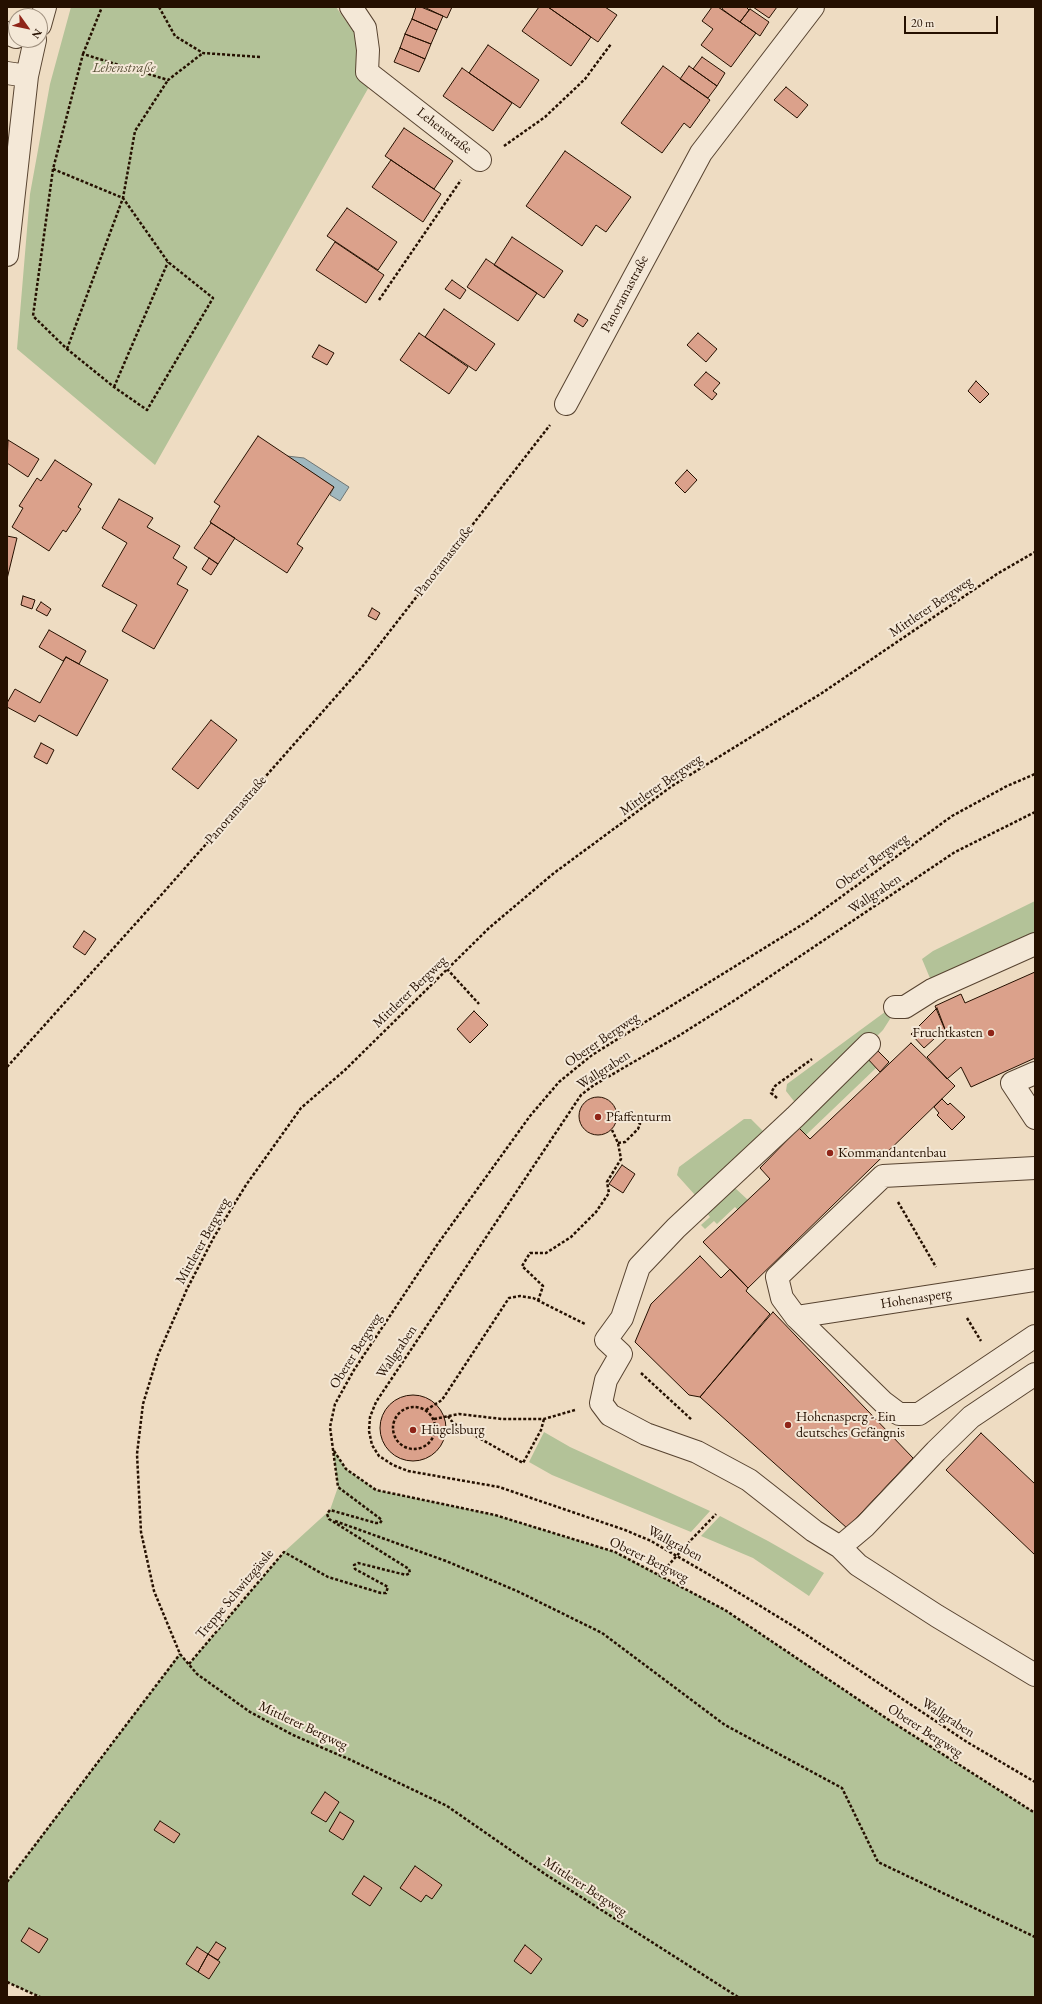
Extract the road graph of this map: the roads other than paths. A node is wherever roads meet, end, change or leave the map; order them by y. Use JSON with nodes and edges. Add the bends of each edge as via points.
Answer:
{"nodes":[{"id":1,"x":351,"y":7,"type":"edge"},
{"id":2,"x":813,"y":7,"type":"edge"},
{"id":3,"x":26,"y":48,"type":"edge"},
{"id":4,"x":17,"y":75,"type":"edge"},
{"id":5,"x":480,"y":160,"type":"dead end"},
{"id":6,"x":7,"y":255,"type":"edge"},
{"id":7,"x":566,"y":404,"type":"road end"},
{"id":8,"x":1035,"y":944,"type":"edge"},
{"id":9,"x":895,"y":1007,"type":"dead end"},
{"id":10,"x":869,"y":1044,"type":"dead end"},
{"id":11,"x":1035,"y":1073,"type":"edge"},
{"id":12,"x":1035,"y":1118,"type":"edge"},
{"id":13,"x":1035,"y":1168,"type":"edge"},
{"id":14,"x":1035,"y":1280,"type":"edge"},
{"id":15,"x":796,"y":1317,"type":"junction"},
{"id":16,"x":1035,"y":1336,"type":"edge"},
{"id":17,"x":1035,"y":1374,"type":"edge"},
{"id":18,"x":840,"y":1547,"type":"junction"},
{"id":19,"x":1035,"y":1675,"type":"edge"}],
"edges":[{"from":1,"to":5,"type":"street","name":"Lehenstraße","via":[[364,28],[368,72]]},
{"from":2,"to":7,"type":"street","name":"Panoramastraße","via":[[701,153]]},
{"from":3,"to":4,"type":"street"},
{"from":4,"to":6,"type":"street"},
{"from":8,"to":9,"type":"street","via":[[932,990],[905,1007]]},
{"from":10,"to":18,"type":"street","via":[[676,1228],[639,1267],[613,1347],[600,1403],[610,1415],[646,1434],[697,1452],[749,1480],[814,1531]]},
{"from":11,"to":12,"type":"street","via":[[1012,1083]]},
{"from":13,"to":15,"type":"street","via":[[883,1176],[777,1277],[782,1298]]},
{"from":14,"to":15,"type":"street","name":"Hohenasperg"},
{"from":15,"to":16,"type":"street","via":[[883,1402],[899,1414],[919,1414]]},
{"from":17,"to":18,"type":"street","via":[[971,1417],[936,1450],[866,1526]]},
{"from":18,"to":19,"type":"street","via":[[858,1565]]}]}
